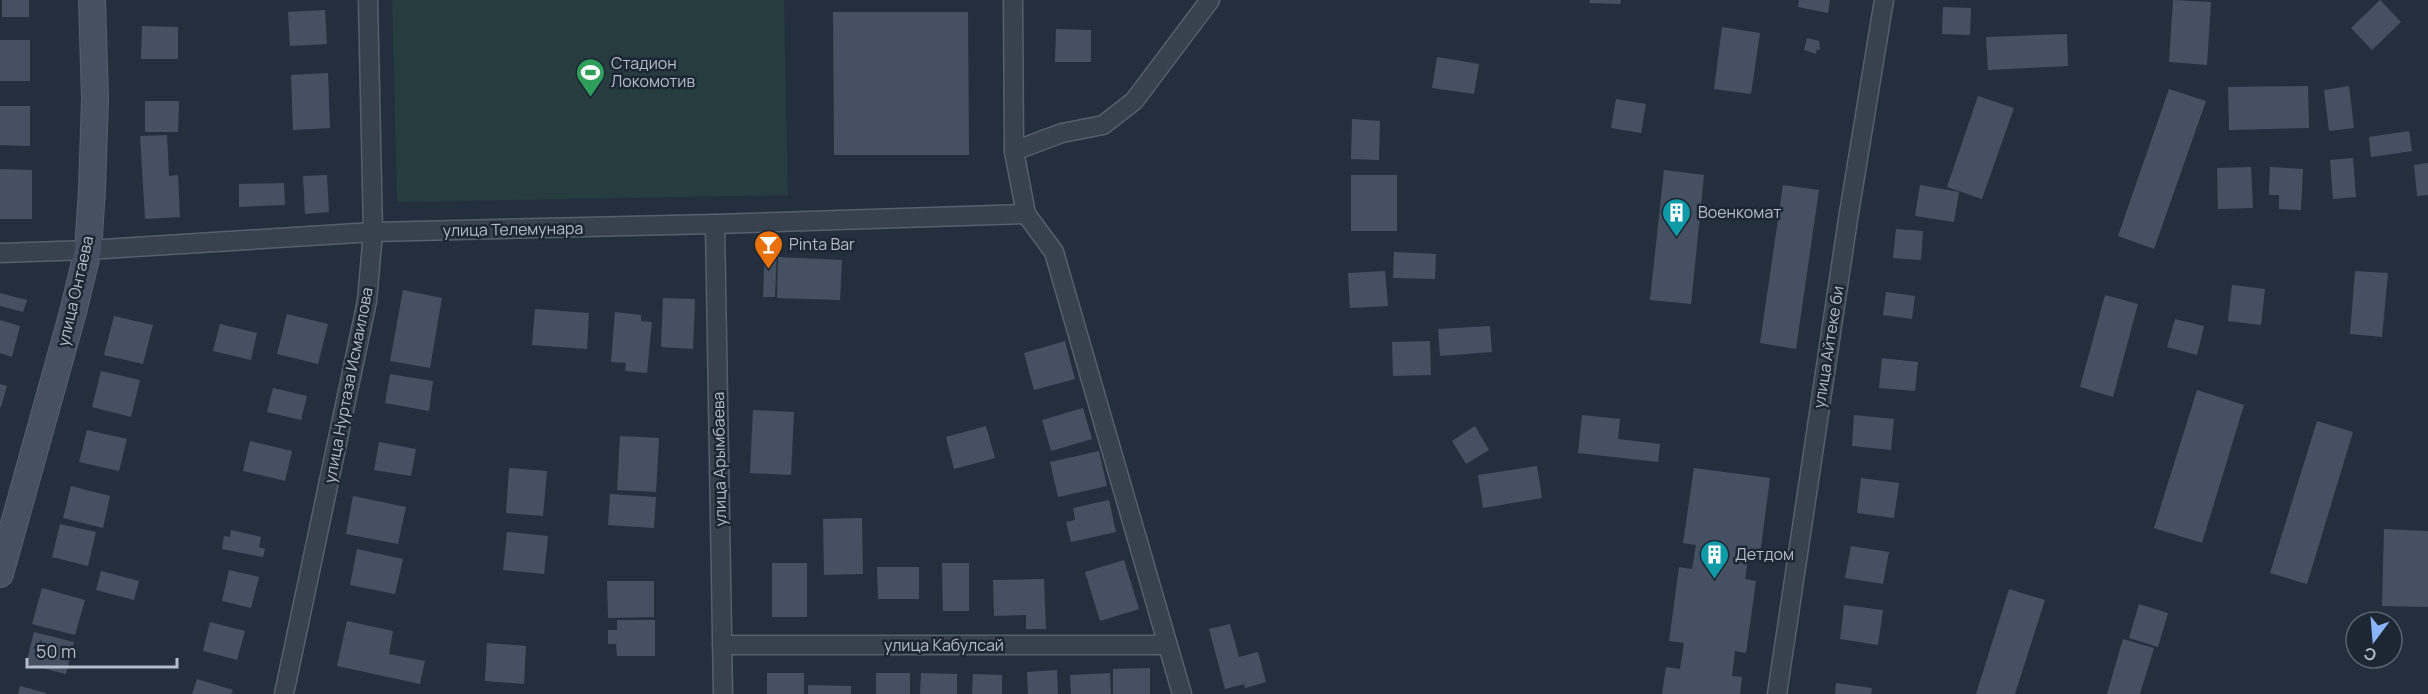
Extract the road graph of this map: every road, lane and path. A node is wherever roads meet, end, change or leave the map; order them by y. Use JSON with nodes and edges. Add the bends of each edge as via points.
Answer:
{"nodes":[{"id":1,"x":92,"y":0,"type":"edge"},
{"id":2,"x":369,"y":0,"type":"edge"},
{"id":3,"x":1013,"y":0,"type":"edge"},
{"id":4,"x":1210,"y":0,"type":"edge"},
{"id":5,"x":1884,"y":0,"type":"edge"},
{"id":6,"x":1014,"y":151,"type":"junction"},
{"id":7,"x":1026,"y":214,"type":"junction"},
{"id":8,"x":715,"y":224,"type":"junction"},
{"id":9,"x":373,"y":232,"type":"junction"},
{"id":10,"x":88,"y":250,"type":"junction"},
{"id":11,"x":0,"y":253,"type":"edge"},
{"id":12,"x":0,"y":574,"type":"edge"},
{"id":13,"x":722,"y":645,"type":"junction"},
{"id":14,"x":1167,"y":645,"type":"junction"},
{"id":15,"x":284,"y":694,"type":"edge"},
{"id":16,"x":723,"y":694,"type":"edge"},
{"id":17,"x":1182,"y":694,"type":"edge"},
{"id":18,"x":1777,"y":694,"type":"edge"}],
"edges":[{"from":1,"to":10,"type":"main road","name":"улица Онтаева","via":[[94,98]]},
{"from":2,"to":9,"type":"street","name":"улица Нуртаза Исмаилова"},
{"from":3,"to":6,"type":"street"},
{"from":4,"to":6,"type":"street","via":[[1134,101],[1103,125],[1062,133]]},
{"from":5,"to":18,"type":"street","name":"улица Айтеке би"},
{"from":6,"to":7,"type":"street"},
{"from":7,"to":8,"type":"street","name":"улица Телемунара"},
{"from":7,"to":14,"type":"street","via":[[1054,252]]},
{"from":8,"to":9,"type":"street","name":"улица Телемунара"},
{"from":8,"to":13,"type":"street","name":"улица Арымбаева"},
{"from":9,"to":10,"type":"street","name":"улица Телемунара"},
{"from":9,"to":15,"type":"street","name":"улица Нуртаза Исмаилова","via":[[367,300]]},
{"from":10,"to":11,"type":"street","name":"улица Телемунара"},
{"from":10,"to":12,"type":"main road","name":"улица Онтаева"},
{"from":13,"to":14,"type":"street","name":"улица Кабулсай"},
{"from":13,"to":16,"type":"street","name":"улица Арымбаева"},
{"from":14,"to":17,"type":"street"}]}
